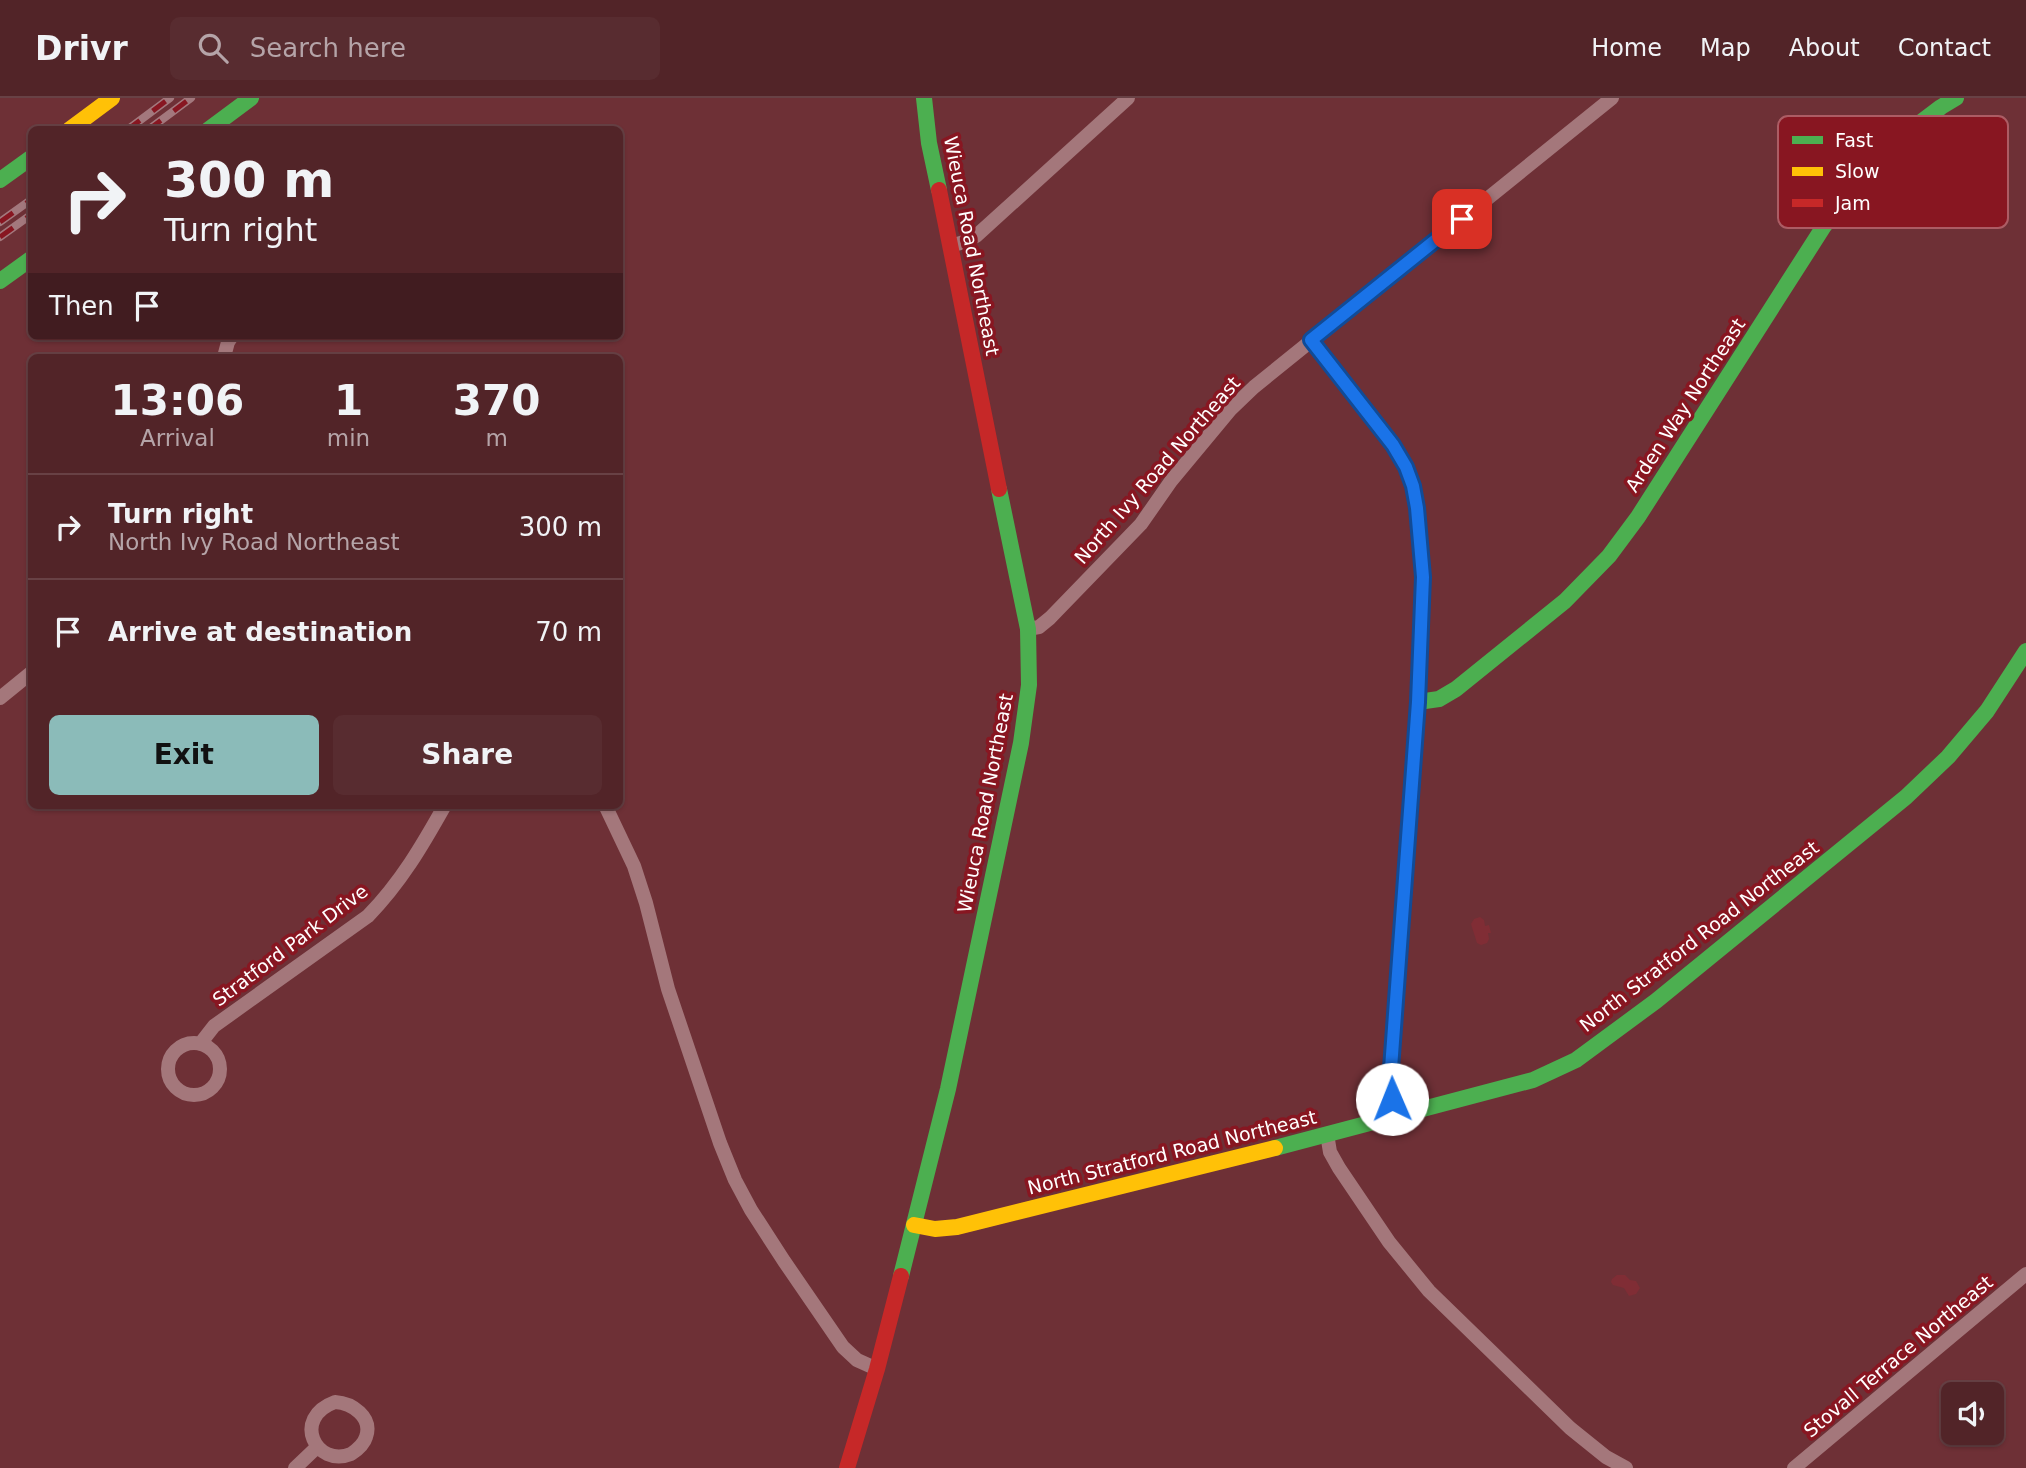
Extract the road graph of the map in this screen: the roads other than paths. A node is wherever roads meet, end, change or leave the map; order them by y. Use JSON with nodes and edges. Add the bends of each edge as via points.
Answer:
{"nodes":[{"id":1,"x":112,"y":98,"type":"edge"},
{"id":2,"x":251,"y":98,"type":"edge"},
{"id":3,"x":924,"y":98,"type":"edge"},
{"id":4,"x":1128,"y":98,"type":"edge"},
{"id":5,"x":1612,"y":98,"type":"edge"},
{"id":6,"x":1956,"y":98,"type":"edge"},
{"id":7,"x":1929,"y":116,"type":"edge"},
{"id":8,"x":74,"y":126,"type":"edge"},
{"id":9,"x":213,"y":126,"type":"edge"},
{"id":10,"x":28,"y":160,"type":"edge"},
{"id":11,"x":0,"y":180,"type":"edge"},
{"id":12,"x":1823,"y":228,"type":"edge"},
{"id":13,"x":950,"y":246,"type":"junction"},
{"id":14,"x":28,"y":261,"type":"edge"},
{"id":15,"x":0,"y":281,"type":"edge"},
{"id":16,"x":1311,"y":340,"type":"junction"},
{"id":17,"x":1028,"y":629,"type":"junction"},
{"id":18,"x":2026,"y":651,"type":"edge"},
{"id":19,"x":28,"y":675,"type":"edge"},
{"id":20,"x":0,"y":698,"type":"edge"},
{"id":21,"x":1418,"y":702,"type":"junction"},
{"id":22,"x":443,"y":809,"type":"edge"},
{"id":23,"x":607,"y":809,"type":"edge"},
{"id":24,"x":201,"y":1044,"type":"dead end"},
{"id":25,"x":1394,"y":1116,"type":"junction"},
{"id":26,"x":1326,"y":1134,"type":"junction"},
{"id":27,"x":914,"y":1225,"type":"junction"},
{"id":28,"x":2026,"y":1274,"type":"edge"},
{"id":29,"x":877,"y":1369,"type":"junction"},
{"id":30,"x":315,"y":1449,"type":"junction"},
{"id":31,"x":295,"y":1468,"type":"edge"},
{"id":32,"x":847,"y":1468,"type":"edge"},
{"id":33,"x":1626,"y":1468,"type":"edge"},
{"id":34,"x":1794,"y":1468,"type":"edge"}],
"edges":[{"from":1,"to":8,"type":"main road"},
{"from":2,"to":9,"type":"main road"},
{"from":3,"to":13,"type":"main road","name":"Wieuca Road Northeast"},
{"from":4,"to":13,"type":"street","via":[[976,236]]},
{"from":5,"to":16,"type":"street","name":"North Ivy Road Northeast"},
{"from":6,"to":7,"type":"main road","name":"Arden Way Northeast"},
{"from":10,"to":11,"type":"main road"},
{"from":12,"to":21,"type":"main road","name":"Arden Way Northeast","via":[[1609,556],[1565,601],[1456,689],[1439,699]]},
{"from":13,"to":17,"type":"main road","name":"Wieuca Road Northeast"},
{"from":14,"to":15,"type":"main road"},
{"from":16,"to":17,"type":"street","name":"North Ivy Road Northeast","via":[[1230,410],[1141,524],[1050,618],[1040,627]]},
{"from":16,"to":21,"type":"street","via":[[1393,445],[1413,486],[1423,577]]},
{"from":17,"to":27,"type":"main road","name":"Wieuca Road Northeast","via":[[1029,685],[1021,743],[948,1089]]},
{"from":18,"to":25,"type":"main road","name":"North Stratford Road Northeast","via":[[1987,710],[1906,797],[1657,1002],[1555,1071]]},
{"from":19,"to":20,"type":"street"},
{"from":21,"to":25,"type":"street","via":[[1390,1082]]},
{"from":22,"to":24,"type":"street","name":"Stratford Park Drive","via":[[417,856],[368,916],[214,1026]]},
{"from":23,"to":29,"type":"street","via":[[634,866],[672,1002],[735,1180],[843,1347]]},
{"from":25,"to":26,"type":"main road","name":"North Stratford Road Northeast"},
{"from":26,"to":27,"type":"main road","name":"North Stratford Road Northeast","via":[[957,1227]]},
{"from":26,"to":33,"type":"street","via":[[1339,1168],[1429,1291],[1570,1428]]},
{"from":27,"to":29,"type":"main road","name":"Wieuca Road Northeast"},
{"from":28,"to":34,"type":"street","name":"Stovall Terrace Northeast"},
{"from":29,"to":32,"type":"main road","name":"Wieuca Road Northeast"},
{"from":30,"to":30,"type":"street","via":[[329,1458],[354,1452],[366,1437],[367,1427],[359,1411],[342,1402],[319,1411],[312,1423]]},
{"from":30,"to":31,"type":"street"}]}
